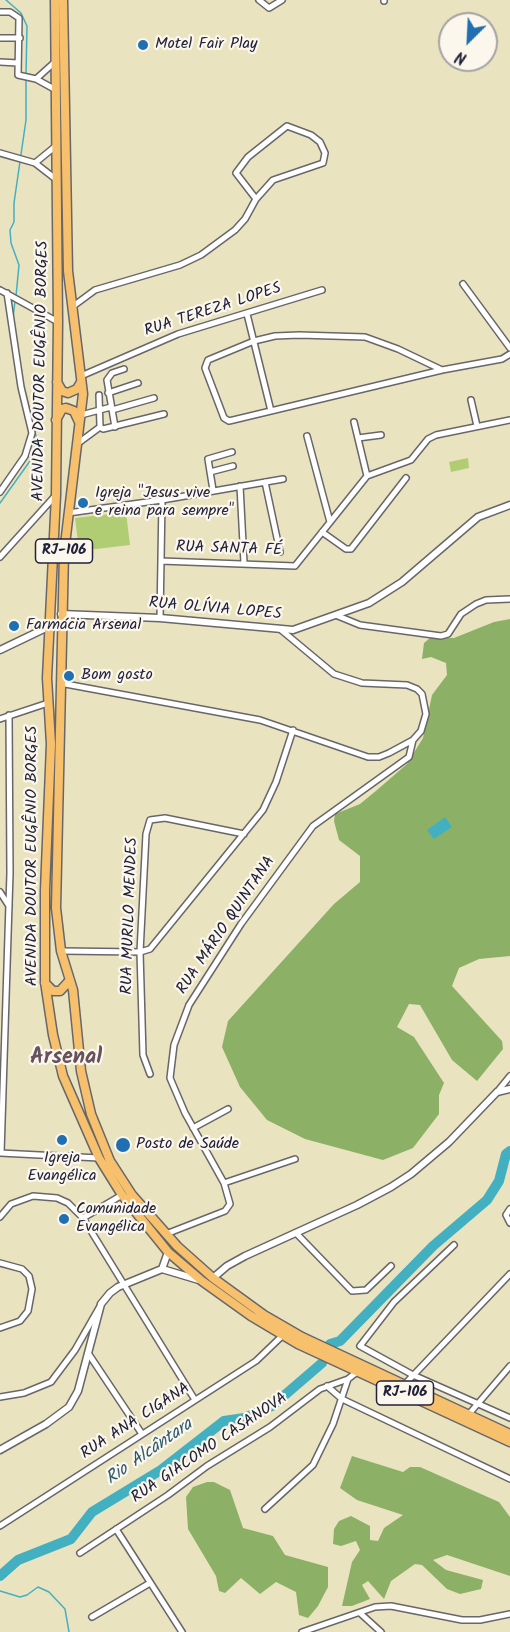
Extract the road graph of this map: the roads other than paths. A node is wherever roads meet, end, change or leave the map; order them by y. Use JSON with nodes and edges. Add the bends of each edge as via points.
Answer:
{"nodes":[{"id":1,"x":55,"y":0,"type":"edge"},
{"id":2,"x":63,"y":0,"type":"edge"},
{"id":3,"x":259,"y":0,"type":"edge"},
{"id":4,"x":282,"y":0,"type":"edge"},
{"id":5,"x":0,"y":12,"type":"edge"},
{"id":6,"x":0,"y":38,"type":"edge"},
{"id":7,"x":20,"y":38,"type":"junction"},
{"id":8,"x":56,"y":61,"type":"junction"},
{"id":9,"x":0,"y":62,"type":"edge"},
{"id":10,"x":18,"y":63,"type":"junction"},
{"id":11,"x":36,"y":79,"type":"junction"},
{"id":12,"x":56,"y":90,"type":"junction"},
{"id":13,"x":58,"y":144,"type":"junction"},
{"id":14,"x":0,"y":153,"type":"edge"},
{"id":15,"x":35,"y":163,"type":"junction"},
{"id":16,"x":58,"y":180,"type":"junction"},
{"id":17,"x":256,"y":199,"type":"junction"},
{"id":18,"x":463,"y":284,"type":"dead end"},
{"id":19,"x":322,"y":290,"type":"dead end"},
{"id":20,"x":2,"y":292,"type":"edge"},
{"id":21,"x":72,"y":307,"type":"junction"},
{"id":22,"x":247,"y":314,"type":"junction"},
{"id":23,"x":58,"y":322,"type":"junction"},
{"id":24,"x":254,"y":341,"type":"junction"},
{"id":25,"x":510,"y":348,"type":"edge"},
{"id":26,"x":510,"y":354,"type":"edge"},
{"id":27,"x":124,"y":369,"type":"dead end"},
{"id":28,"x":442,"y":370,"type":"junction"},
{"id":29,"x":56,"y":379,"type":"junction"},
{"id":30,"x":81,"y":379,"type":"junction"},
{"id":31,"x":138,"y":383,"type":"dead end"},
{"id":32,"x":108,"y":393,"type":"junction"},
{"id":33,"x":99,"y":395,"type":"dead end"},
{"id":34,"x":154,"y":398,"type":"dead end"},
{"id":35,"x":471,"y":400,"type":"dead end"},
{"id":36,"x":111,"y":408,"type":"junction"},
{"id":37,"x":101,"y":411,"type":"junction"},
{"id":38,"x":271,"y":411,"type":"junction"},
{"id":39,"x":164,"y":414,"type":"dead end"},
{"id":40,"x":80,"y":420,"type":"junction"},
{"id":41,"x":510,"y":420,"type":"edge"},
{"id":42,"x":55,"y":421,"type":"junction"},
{"id":43,"x":354,"y":422,"type":"dead end"},
{"id":44,"x":477,"y":426,"type":"junction"},
{"id":45,"x":100,"y":427,"type":"junction"},
{"id":46,"x":115,"y":427,"type":"junction"},
{"id":47,"x":381,"y":435,"type":"dead end"},
{"id":48,"x":308,"y":436,"type":"dead end"},
{"id":49,"x":358,"y":438,"type":"junction"},
{"id":50,"x":77,"y":444,"type":"junction"},
{"id":51,"x":232,"y":452,"type":"dead end"},
{"id":52,"x":233,"y":466,"type":"dead end"},
{"id":53,"x":210,"y":472,"type":"junction"},
{"id":54,"x":367,"y":476,"type":"junction"},
{"id":55,"x":406,"y":478,"type":"dead end"},
{"id":56,"x":283,"y":479,"type":"dead end"},
{"id":57,"x":265,"y":482,"type":"junction"},
{"id":58,"x":240,"y":486,"type":"junction"},
{"id":59,"x":213,"y":490,"type":"junction"},
{"id":60,"x":0,"y":492,"type":"edge"},
{"id":61,"x":56,"y":495,"type":"junction"},
{"id":62,"x":162,"y":500,"type":"junction"},
{"id":63,"x":510,"y":505,"type":"edge"},
{"id":64,"x":67,"y":513,"type":"junction"},
{"id":65,"x":330,"y":522,"type":"junction"},
{"id":66,"x":322,"y":532,"type":"junction"},
{"id":67,"x":280,"y":552,"type":"dead end"},
{"id":68,"x":0,"y":557,"type":"edge"},
{"id":69,"x":161,"y":561,"type":"junction"},
{"id":70,"x":244,"y":563,"type":"junction"},
{"id":71,"x":510,"y":599,"type":"edge"},
{"id":72,"x":61,"y":614,"type":"junction"},
{"id":73,"x":338,"y":616,"type":"junction"},
{"id":74,"x":160,"y":618,"type":"junction"},
{"id":75,"x":48,"y":627,"type":"junction"},
{"id":76,"x":280,"y":629,"type":"junction"},
{"id":77,"x":0,"y":649,"type":"edge"},
{"id":78,"x":60,"y":683,"type":"junction"},
{"id":79,"x":48,"y":703,"type":"junction"},
{"id":80,"x":9,"y":715,"type":"junction"},
{"id":81,"x":0,"y":719,"type":"edge"},
{"id":82,"x":293,"y":730,"type":"junction"},
{"id":83,"x":413,"y":740,"type":"junction"},
{"id":84,"x":244,"y":834,"type":"junction"},
{"id":85,"x":0,"y":892,"type":"edge"},
{"id":86,"x":9,"y":906,"type":"junction"},
{"id":87,"x":61,"y":951,"type":"junction"},
{"id":88,"x":140,"y":952,"type":"junction"},
{"id":89,"x":70,"y":980,"type":"junction"},
{"id":90,"x":45,"y":982,"type":"junction"},
{"id":91,"x":150,"y":1074,"type":"dead end"},
{"id":92,"x":510,"y":1076,"type":"edge"},
{"id":93,"x":510,"y":1089,"type":"edge"},
{"id":94,"x":497,"y":1092,"type":"junction"},
{"id":95,"x":228,"y":1109,"type":"dead end"},
{"id":96,"x":193,"y":1128,"type":"junction"},
{"id":97,"x":0,"y":1153,"type":"edge"},
{"id":98,"x":99,"y":1158,"type":"junction"},
{"id":99,"x":295,"y":1159,"type":"dead end"},
{"id":100,"x":224,"y":1183,"type":"junction"},
{"id":101,"x":122,"y":1195,"type":"junction"},
{"id":102,"x":510,"y":1209,"type":"edge"},
{"id":103,"x":0,"y":1217,"type":"edge"},
{"id":104,"x":83,"y":1218,"type":"junction"},
{"id":105,"x":510,"y":1223,"type":"edge"},
{"id":106,"x":296,"y":1233,"type":"junction"},
{"id":107,"x":165,"y":1234,"type":"junction"},
{"id":108,"x":454,"y":1245,"type":"dead end"},
{"id":109,"x":168,"y":1252,"type":"junction"},
{"id":110,"x":0,"y":1263,"type":"edge"},
{"id":111,"x":391,"y":1266,"type":"dead end"},
{"id":112,"x":162,"y":1269,"type":"junction"},
{"id":113,"x":510,"y":1274,"type":"edge"},
{"id":114,"x":213,"y":1278,"type":"junction"},
{"id":115,"x":202,"y":1281,"type":"junction"},
{"id":116,"x":123,"y":1285,"type":"junction"},
{"id":117,"x":101,"y":1304,"type":"junction"},
{"id":118,"x":0,"y":1328,"type":"edge"},
{"id":119,"x":282,"y":1336,"type":"junction"},
{"id":120,"x":300,"y":1341,"type":"junction"},
{"id":121,"x":88,"y":1353,"type":"junction"},
{"id":122,"x":346,"y":1363,"type":"junction"},
{"id":123,"x":510,"y":1366,"type":"edge"},
{"id":124,"x":357,"y":1372,"type":"junction"},
{"id":125,"x":413,"y":1375,"type":"junction"},
{"id":126,"x":348,"y":1379,"type":"junction"},
{"id":127,"x":405,"y":1384,"type":"junction"},
{"id":128,"x":327,"y":1386,"type":"junction"},
{"id":129,"x":0,"y":1397,"type":"edge"},
{"id":130,"x":342,"y":1399,"type":"junction"},
{"id":131,"x":195,"y":1400,"type":"junction"},
{"id":132,"x":477,"y":1402,"type":"junction"},
{"id":133,"x":469,"y":1414,"type":"junction"},
{"id":134,"x":510,"y":1418,"type":"edge"},
{"id":135,"x":142,"y":1434,"type":"junction"},
{"id":136,"x":510,"y":1434,"type":"edge"},
{"id":137,"x":510,"y":1442,"type":"edge"},
{"id":138,"x":0,"y":1450,"type":"edge"},
{"id":139,"x":510,"y":1479,"type":"edge"},
{"id":140,"x":265,"y":1509,"type":"dead end"},
{"id":141,"x":0,"y":1527,"type":"edge"},
{"id":142,"x":116,"y":1529,"type":"junction"},
{"id":143,"x":80,"y":1553,"type":"dead end"},
{"id":144,"x":150,"y":1583,"type":"junction"},
{"id":145,"x":360,"y":1613,"type":"junction"},
{"id":146,"x":510,"y":1614,"type":"edge"},
{"id":147,"x":92,"y":1617,"type":"dead end"},
{"id":148,"x":182,"y":1632,"type":"edge"},
{"id":149,"x":302,"y":1632,"type":"edge"},
{"id":150,"x":381,"y":1632,"type":"edge"}],
"edges":[{"from":1,"to":8,"type":"highway","name":"AVENIDA DOUTOR EUGÊNIO BORGES","number":"RJ-106"},
{"from":2,"to":21,"type":"highway","name":"AVENIDA DOUTOR EUGÊNIO BORGES","number":"RJ-106","via":[[66,233]]},
{"from":3,"to":4,"type":"street","via":[[269,8]]},
{"from":5,"to":7,"type":"street","via":[[17,15]]},
{"from":6,"to":7,"type":"street"},
{"from":7,"to":10,"type":"street"},
{"from":8,"to":11,"type":"street"},
{"from":8,"to":12,"type":"highway","name":"AVENIDA DOUTOR EUGÊNIO BORGES","number":"RJ-106"},
{"from":9,"to":10,"type":"street"},
{"from":10,"to":11,"type":"street","via":[[16,73]]},
{"from":11,"to":12,"type":"street"},
{"from":12,"to":13,"type":"highway","name":"AVENIDA DOUTOR EUGÊNIO BORGES","number":"RJ-106"},
{"from":13,"to":15,"type":"street"},
{"from":13,"to":16,"type":"highway","name":"AVENIDA DOUTOR EUGÊNIO BORGES","number":"RJ-106"},
{"from":14,"to":15,"type":"street"},
{"from":15,"to":16,"type":"street"},
{"from":16,"to":23,"type":"highway","name":"AVENIDA DOUTOR EUGÊNIO BORGES","number":"RJ-106"},
{"from":17,"to":17,"type":"street","via":[[273,180],[323,163],[325,153],[320,142],[287,126],[248,158],[236,173]]},
{"from":17,"to":21,"type":"street","via":[[235,230],[201,255],[95,290]]},
{"from":18,"to":25,"type":"street"},
{"from":19,"to":22,"type":"street","name":"RUA TEREZA LOPES"},
{"from":20,"to":23,"type":"street"},
{"from":20,"to":60,"type":"street","via":[[32,433],[26,456]]},
{"from":21,"to":30,"type":"highway","name":"AVENIDA DOUTOR EUGÊNIO BORGES","number":"RJ-106"},
{"from":22,"to":24,"type":"street"},
{"from":22,"to":30,"type":"street","name":"RUA TEREZA LOPES","via":[[169,337]]},
{"from":23,"to":29,"type":"highway","name":"AVENIDA DOUTOR EUGÊNIO BORGES","number":"RJ-106"},
{"from":24,"to":28,"type":"street","via":[[275,336],[365,337]]},
{"from":24,"to":38,"type":"street"},
{"from":24,"to":38,"type":"street","via":[[208,360],[205,368],[226,420]]},
{"from":26,"to":28,"type":"street","via":[[502,359]]},
{"from":27,"to":32,"type":"street","via":[[109,375]]},
{"from":28,"to":38,"type":"street"},
{"from":29,"to":30,"type":"highway","via":[[60,389],[68,393],[77,389]]},
{"from":29,"to":42,"type":"highway","name":"AVENIDA DOUTOR EUGÊNIO BORGES","number":"RJ-106"},
{"from":30,"to":40,"type":"highway","name":"AVENIDA DOUTOR EUGÊNIO BORGES","number":"RJ-106"},
{"from":31,"to":32,"type":"street"},
{"from":32,"to":36,"type":"street"},
{"from":33,"to":37,"type":"street"},
{"from":34,"to":36,"type":"street"},
{"from":35,"to":44,"type":"street"},
{"from":36,"to":37,"type":"street"},
{"from":36,"to":46,"type":"street"},
{"from":37,"to":40,"type":"street"},
{"from":37,"to":45,"type":"street"},
{"from":39,"to":46,"type":"street"},
{"from":40,"to":42,"type":"highway","via":[[66,408]]},
{"from":40,"to":50,"type":"highway","name":"AVENIDA DOUTOR EUGÊNIO BORGES","number":"RJ-106"},
{"from":41,"to":44,"type":"street"},
{"from":42,"to":61,"type":"highway","name":"AVENIDA DOUTOR EUGÊNIO BORGES","number":"RJ-106"},
{"from":43,"to":49,"type":"street"},
{"from":44,"to":54,"type":"street","via":[[436,435],[411,460]]},
{"from":45,"to":46,"type":"street"},
{"from":45,"to":50,"type":"street"},
{"from":47,"to":49,"type":"street"},
{"from":48,"to":65,"type":"street"},
{"from":49,"to":54,"type":"street"},
{"from":50,"to":64,"type":"highway","name":"AVENIDA DOUTOR EUGÊNIO BORGES","number":"RJ-106"},
{"from":51,"to":53,"type":"street","via":[[210,456]]},
{"from":52,"to":53,"type":"street"},
{"from":53,"to":59,"type":"street"},
{"from":54,"to":65,"type":"street"},
{"from":55,"to":66,"type":"street","via":[[351,549]]},
{"from":56,"to":57,"type":"street"},
{"from":57,"to":58,"type":"street"},
{"from":57,"to":67,"type":"street"},
{"from":58,"to":59,"type":"street"},
{"from":58,"to":70,"type":"street"},
{"from":59,"to":62,"type":"street"},
{"from":61,"to":68,"type":"street"},
{"from":61,"to":75,"type":"highway","name":"AVENIDA DOUTOR EUGÊNIO BORGES","number":"RJ-106"},
{"from":62,"to":64,"type":"street"},
{"from":62,"to":69,"type":"street"},
{"from":63,"to":73,"type":"street","name":"RUA OLÍVIA LOPES","via":[[478,518],[391,590]]},
{"from":64,"to":72,"type":"highway","name":"AVENIDA DOUTOR EUGÊNIO BORGES","number":"RJ-106"},
{"from":65,"to":66,"type":"street"},
{"from":66,"to":70,"type":"street","name":"RUA SANTA FÉ","via":[[295,566]]},
{"from":69,"to":70,"type":"street","name":"RUA SANTA FÉ"},
{"from":69,"to":74,"type":"street"},
{"from":71,"to":73,"type":"street","via":[[476,604],[461,614],[445,635],[360,626]]},
{"from":72,"to":74,"type":"street","name":"RUA OLÍVIA LOPES"},
{"from":72,"to":78,"type":"highway","name":"AVENIDA DOUTOR EUGÊNIO BORGES","number":"RJ-106"},
{"from":73,"to":76,"type":"street","name":"RUA OLÍVIA LOPES","via":[[293,630]]},
{"from":74,"to":76,"type":"street","name":"RUA OLÍVIA LOPES"},
{"from":75,"to":77,"type":"street"},
{"from":75,"to":79,"type":"highway","name":"AVENIDA DOUTOR EUGÊNIO BORGES","number":"RJ-106"},
{"from":76,"to":83,"type":"street","name":"RUA MÁRIO QUINTANA","via":[[334,674],[362,683],[417,689],[422,694],[426,714],[421,731]]},
{"from":78,"to":82,"type":"street","via":[[260,720]]},
{"from":78,"to":87,"type":"highway","name":"AVENIDA DOUTOR EUGÊNIO BORGES","number":"RJ-106","via":[[56,908]]},
{"from":79,"to":80,"type":"street"},
{"from":79,"to":90,"type":"highway","name":"AVENIDA DOUTOR EUGÊNIO BORGES","number":"RJ-106","via":[[51,744]]},
{"from":80,"to":81,"type":"street"},
{"from":80,"to":86,"type":"street"},
{"from":82,"to":83,"type":"street","via":[[361,756],[379,757]]},
{"from":82,"to":84,"type":"street","via":[[268,801]]},
{"from":83,"to":96,"type":"street","name":"RUA MÁRIO QUINTANA","via":[[409,757],[313,826],[241,924],[189,1005],[174,1045],[170,1078]]},
{"from":84,"to":88,"type":"street","via":[[150,949]]},
{"from":84,"to":88,"type":"street","name":"RUA MURILO MENDES","via":[[165,818],[150,820]]},
{"from":85,"to":86,"type":"street"},
{"from":86,"to":97,"type":"street"},
{"from":87,"to":88,"type":"street"},
{"from":87,"to":89,"type":"highway","name":"AVENIDA DOUTOR EUGÊNIO BORGES","number":"RJ-106"},
{"from":88,"to":91,"type":"street","name":"RUA MURILO MENDES","via":[[143,1055]]},
{"from":89,"to":90,"type":"highway","via":[[57,991]]},
{"from":89,"to":107,"type":"highway","name":"AVENIDA DOUTOR EUGÊNIO BORGES","number":"RJ-106","via":[[81,1071],[97,1133],[132,1196]]},
{"from":90,"to":98,"type":"highway","name":"AVENIDA DOUTOR EUGÊNIO BORGES","number":"RJ-106","via":[[63,1076]]},
{"from":92,"to":94,"type":"street"},
{"from":93,"to":94,"type":"street"},
{"from":94,"to":106,"type":"street","via":[[411,1174]]},
{"from":95,"to":96,"type":"street"},
{"from":96,"to":100,"type":"street","name":"RUA MÁRIO QUINTANA"},
{"from":97,"to":98,"type":"street"},
{"from":98,"to":101,"type":"highway","name":"AVENIDA DOUTOR EUGÊNIO BORGES","number":"RJ-106"},
{"from":99,"to":100,"type":"street"},
{"from":100,"to":107,"type":"street","name":"RUA MÁRIO QUINTANA","via":[[230,1199],[225,1211]]},
{"from":101,"to":104,"type":"street"},
{"from":101,"to":109,"type":"highway","name":"AVENIDA DOUTOR EUGÊNIO BORGES","number":"RJ-106"},
{"from":102,"to":105,"type":"street","via":[[506,1215]]},
{"from":103,"to":104,"type":"street","via":[[22,1198],[44,1195],[68,1203]]},
{"from":104,"to":116,"type":"street"},
{"from":106,"to":111,"type":"street","via":[[352,1291],[366,1290]]},
{"from":106,"to":114,"type":"street","via":[[227,1266]]},
{"from":107,"to":114,"type":"highway","name":"AVENIDA DOUTOR EUGÊNIO BORGES","number":"RJ-106"},
{"from":108,"to":125,"type":"street","via":[[394,1302],[360,1346]]},
{"from":109,"to":112,"type":"street"},
{"from":109,"to":115,"type":"highway","name":"AVENIDA DOUTOR EUGÊNIO BORGES","number":"RJ-106"},
{"from":110,"to":118,"type":"street","via":[[22,1269],[29,1276],[32,1289],[28,1311],[12,1326]]},
{"from":112,"to":115,"type":"street"},
{"from":112,"to":116,"type":"street"},
{"from":113,"to":125,"type":"street"},
{"from":114,"to":120,"type":"highway","name":"AVENIDA DOUTOR EUGÊNIO BORGES","number":"RJ-106"},
{"from":115,"to":119,"type":"highway","name":"AVENIDA DOUTOR EUGÊNIO BORGES","number":"RJ-106"},
{"from":116,"to":117,"type":"street"},
{"from":116,"to":131,"type":"street"},
{"from":117,"to":121,"type":"street"},
{"from":117,"to":129,"type":"street","via":[[51,1382]]},
{"from":119,"to":120,"type":"highway","name":"AVENIDA DOUTOR EUGÊNIO BORGES","number":"RJ-106"},
{"from":119,"to":131,"type":"street","name":"RUA ANA CIGANA","via":[[256,1361]]},
{"from":120,"to":122,"type":"highway","name":"AVENIDA DOUTOR EUGÊNIO BORGES","number":"RJ-106"},
{"from":121,"to":135,"type":"street"},
{"from":121,"to":138,"type":"street","via":[[78,1391],[69,1407]]},
{"from":122,"to":124,"type":"highway","name":"AVENIDA DOUTOR EUGÊNIO BORGES","number":"RJ-106"},
{"from":122,"to":127,"type":"highway","name":"AVENIDA DOUTOR EUGÊNIO BORGES","number":"RJ-106"},
{"from":123,"to":132,"type":"street"},
{"from":124,"to":126,"type":"street","name":"RUA GIACOMO CASANOVA"},
{"from":124,"to":137,"type":"highway","name":"AVENIDA DOUTOR EUGÊNIO BORGES","number":"RJ-106"},
{"from":125,"to":127,"type":"street"},
{"from":125,"to":132,"type":"street"},
{"from":126,"to":128,"type":"street","name":"RUA GIACOMO CASANOVA"},
{"from":126,"to":130,"type":"street"},
{"from":127,"to":133,"type":"highway","name":"AVENIDA DOUTOR EUGÊNIO BORGES","number":"RJ-106"},
{"from":128,"to":130,"type":"street"},
{"from":128,"to":142,"type":"street","name":"RUA GIACOMO CASANOVA"},
{"from":130,"to":139,"type":"street"},
{"from":130,"to":140,"type":"street","via":[[313,1465]]},
{"from":131,"to":135,"type":"street","name":"RUA ANA CIGANA"},
{"from":132,"to":133,"type":"street"},
{"from":132,"to":134,"type":"street"},
{"from":133,"to":136,"type":"highway","name":"AVENIDA DOUTOR EUGÊNIO BORGES","number":"RJ-106"},
{"from":135,"to":141,"type":"street","name":"RUA ANA CIGANA"},
{"from":142,"to":143,"type":"street","name":"RUA GIACOMO CASANOVA"},
{"from":142,"to":144,"type":"street"},
{"from":144,"to":147,"type":"street"},
{"from":144,"to":148,"type":"street"},
{"from":145,"to":146,"type":"street","via":[[391,1606],[462,1620]]},
{"from":145,"to":149,"type":"street"},
{"from":145,"to":150,"type":"street"}]}
